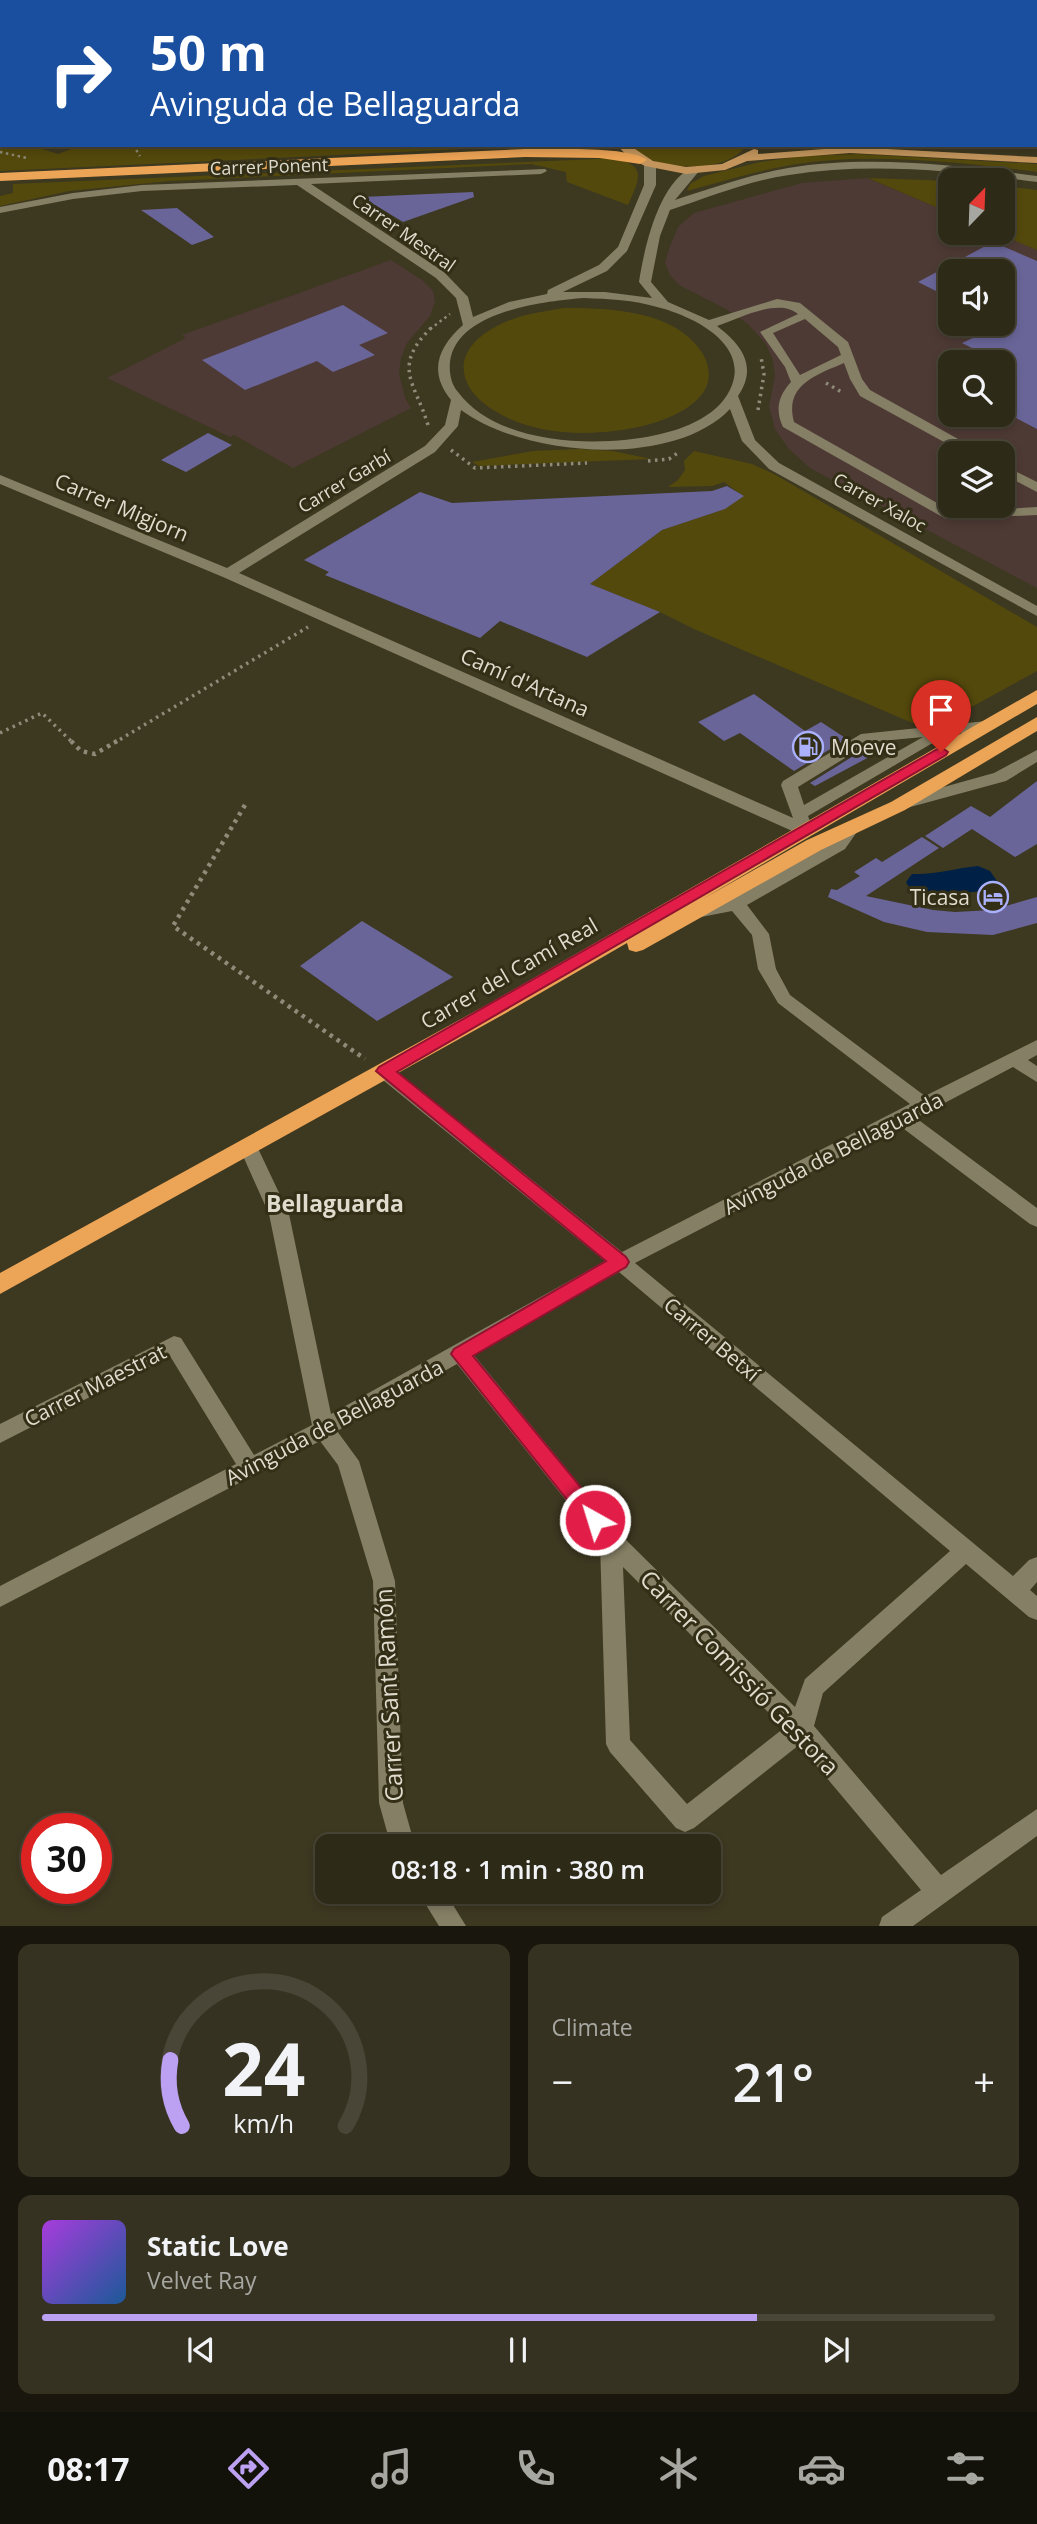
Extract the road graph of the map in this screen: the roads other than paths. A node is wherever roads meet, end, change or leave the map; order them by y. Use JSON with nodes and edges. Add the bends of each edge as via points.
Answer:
{"nodes":[{"id":1,"x":560,"y":147,"type":"edge"},
{"id":2,"x":623,"y":147,"type":"edge"},
{"id":3,"x":755,"y":147,"type":"edge"},
{"id":4,"x":976,"y":147,"type":"edge"},
{"id":5,"x":1037,"y":151,"type":"edge"},
{"id":6,"x":525,"y":153,"type":"junction"},
{"id":7,"x":747,"y":158,"type":"junction"},
{"id":8,"x":1037,"y":160,"type":"edge"},
{"id":9,"x":645,"y":162,"type":"junction"},
{"id":10,"x":694,"y":170,"type":"junction"},
{"id":11,"x":541,"y":171,"type":"dead end"},
{"id":12,"x":0,"y":177,"type":"edge"},
{"id":13,"x":1037,"y":178,"type":"edge"},
{"id":14,"x":300,"y":182,"type":"junction"},
{"id":15,"x":667,"y":207,"type":"junction"},
{"id":16,"x":0,"y":210,"type":"edge"},
{"id":17,"x":544,"y":297,"type":"junction"},
{"id":18,"x":663,"y":304,"type":"junction"},
{"id":19,"x":807,"y":314,"type":"junction"},
{"id":20,"x":710,"y":324,"type":"junction"},
{"id":21,"x":469,"y":325,"type":"junction"},
{"id":22,"x":849,"y":356,"type":"junction"},
{"id":23,"x":796,"y":381,"type":"junction"},
{"id":24,"x":733,"y":398,"type":"junction"},
{"id":25,"x":457,"y":401,"type":"junction"},
{"id":26,"x":951,"y":441,"type":"edge"},
{"id":27,"x":1015,"y":476,"type":"edge"},
{"id":28,"x":0,"y":479,"type":"edge"},
{"id":29,"x":1037,"y":488,"type":"edge"},
{"id":30,"x":1037,"y":511,"type":"edge"},
{"id":31,"x":228,"y":574,"type":"junction"},
{"id":32,"x":1037,"y":612,"type":"edge"},
{"id":33,"x":1037,"y":696,"type":"edge"},
{"id":34,"x":1037,"y":723,"type":"edge"},
{"id":35,"x":986,"y":726,"type":"junction"},
{"id":36,"x":947,"y":729,"type":"junction"},
{"id":37,"x":1037,"y":755,"type":"edge"},
{"id":38,"x":898,"y":806,"type":"junction"},
{"id":39,"x":802,"y":822,"type":"junction"},
{"id":40,"x":853,"y":826,"type":"junction"},
{"id":41,"x":736,"y":904,"type":"junction"},
{"id":42,"x":696,"y":912,"type":"junction"},
{"id":43,"x":498,"y":1008,"type":"junction"},
{"id":44,"x":1037,"y":1047,"type":"edge"},
{"id":45,"x":1014,"y":1059,"type":"junction"},
{"id":46,"x":384,"y":1071,"type":"junction"},
{"id":47,"x":1037,"y":1075,"type":"edge"},
{"id":48,"x":925,"y":1106,"type":"junction"},
{"id":49,"x":903,"y":1118,"type":"junction"},
{"id":50,"x":248,"y":1147,"type":"junction"},
{"id":51,"x":1037,"y":1219,"type":"edge"},
{"id":52,"x":620,"y":1262,"type":"junction"},
{"id":53,"x":0,"y":1284,"type":"edge"},
{"id":54,"x":461,"y":1354,"type":"junction"},
{"id":55,"x":324,"y":1429,"type":"junction"},
{"id":56,"x":0,"y":1434,"type":"edge"},
{"id":57,"x":250,"y":1468,"type":"junction"},
{"id":58,"x":611,"y":1540,"type":"junction"},
{"id":59,"x":967,"y":1549,"type":"junction"},
{"id":60,"x":1037,"y":1567,"type":"edge"},
{"id":61,"x":1014,"y":1591,"type":"junction"},
{"id":62,"x":0,"y":1597,"type":"edge"},
{"id":63,"x":1037,"y":1610,"type":"edge"},
{"id":64,"x":801,"y":1729,"type":"junction"},
{"id":65,"x":1037,"y":1821,"type":"edge"},
{"id":66,"x":400,"y":1834,"type":"edge"},
{"id":67,"x":939,"y":1892,"type":"junction"},
{"id":68,"x":438,"y":1904,"type":"edge"},
{"id":69,"x":454,"y":1926,"type":"edge"},
{"id":70,"x":891,"y":1926,"type":"edge"}],
"edges":[{"from":1,"to":6,"type":"highway"},
{"from":2,"to":9,"type":"main road"},
{"from":3,"to":7,"type":"main road"},
{"from":4,"to":5,"type":"main road"},
{"from":6,"to":9,"type":"highway","via":[[600,153]]},
{"from":6,"to":12,"type":"highway"},
{"from":7,"to":8,"type":"main road","via":[[850,150]]},
{"from":7,"to":10,"type":"main road","via":[[733,165]]},
{"from":9,"to":10,"type":"main road"},
{"from":9,"to":17,"type":"street","via":[[650,185],[623,248],[603,268]]},
{"from":10,"to":15,"type":"street","via":[[678,185]]},
{"from":11,"to":14,"type":"street","name":"Carrer Ponent"},
{"from":13,"to":15,"type":"street","via":[[938,169],[805,169]]},
{"from":14,"to":16,"type":"street","name":"Carrer Ponent","via":[[142,188]]},
{"from":14,"to":21,"type":"street","name":"Carrer Mestral","via":[[440,275],[462,297]]},
{"from":15,"to":18,"type":"street","via":[[649,251],[645,282]]},
{"from":17,"to":18,"type":"street","via":[[625,296]]},
{"from":17,"to":21,"type":"street","via":[[502,308]]},
{"from":18,"to":20,"type":"street"},
{"from":19,"to":20,"type":"street","via":[[796,306],[777,303]]},
{"from":19,"to":22,"type":"street","via":[[844,345]]},
{"from":19,"to":23,"type":"street","via":[[766,332]]},
{"from":20,"to":24,"type":"street","via":[[735,347],[743,373]]},
{"from":21,"to":25,"type":"street","via":[[451,342],[443,362],[445,382]]},
{"from":22,"to":23,"type":"street"},
{"from":22,"to":26,"type":"street","via":[[860,387],[874,400]]},
{"from":23,"to":30,"type":"street","via":[[786,401],[788,424],[951,516]]},
{"from":24,"to":25,"type":"street","via":[[709,420],[671,436],[624,445],[574,445],[526,437],[485,422]]},
{"from":24,"to":32,"type":"street","name":"Carrer Xaloc","via":[[749,441],[774,466]]},
{"from":25,"to":31,"type":"street","name":"Carrer Garbí","via":[[451,426],[430,449]]},
{"from":27,"to":29,"type":"street"},
{"from":28,"to":31,"type":"street","name":"Carrer Migjorn"},
{"from":31,"to":39,"type":"street","name":"Camí d'Artana"},
{"from":33,"to":35,"type":"highway","name":"Carrer del Camí Real"},
{"from":34,"to":38,"type":"highway"},
{"from":35,"to":36,"type":"street"},
{"from":35,"to":39,"type":"highway","name":"Carrer del Camí Real"},
{"from":36,"to":39,"type":"street"},
{"from":36,"to":39,"type":"street","via":[[867,737],[789,785]]},
{"from":37,"to":38,"type":"street","via":[[1000,777]]},
{"from":38,"to":40,"type":"highway"},
{"from":39,"to":43,"type":"highway","name":"Carrer del Camí Real"},
{"from":40,"to":41,"type":"street","via":[[839,845]]},
{"from":40,"to":42,"type":"highway"},
{"from":41,"to":42,"type":"street"},
{"from":41,"to":48,"type":"street","via":[[760,934],[766,968],[784,999]]},
{"from":42,"to":43,"type":"highway","via":[[562,987]]},
{"from":43,"to":46,"type":"highway","name":"Carrer del Camí Real"},
{"from":44,"to":45,"type":"street","name":"Avinguda de Bellaguarda"},
{"from":45,"to":47,"type":"street"},
{"from":45,"to":48,"type":"street","name":"Avinguda de Bellaguarda"},
{"from":46,"to":50,"type":"highway","name":"Carrer del Camí Real"},
{"from":46,"to":52,"type":"street","name":"Carrer Betxí"},
{"from":48,"to":49,"type":"street","name":"Avinguda de Bellaguarda"},
{"from":49,"to":51,"type":"street"},
{"from":49,"to":52,"type":"street","name":"Avinguda de Bellaguarda"},
{"from":50,"to":53,"type":"highway","name":"Carrer del Camí Real"},
{"from":50,"to":55,"type":"street","via":[[279,1214]]},
{"from":52,"to":54,"type":"street","name":"Avinguda de Bellaguarda"},
{"from":52,"to":59,"type":"street","name":"Carrer Betxí"},
{"from":54,"to":55,"type":"street","name":"Avinguda de Bellaguarda"},
{"from":54,"to":58,"type":"street","name":"Carrer Comissió Gestora"},
{"from":55,"to":57,"type":"street","name":"Avinguda de Bellaguarda"},
{"from":55,"to":66,"type":"street","name":"Carrer Sant Ramón","via":[[348,1461],[384,1581],[391,1803]]},
{"from":56,"to":57,"type":"street","name":"Carrer Maestrat","via":[[174,1344]]},
{"from":57,"to":62,"type":"street","name":"Avinguda de Bellaguarda"},
{"from":58,"to":64,"type":"street","name":"Carrer Comissió Gestora"},
{"from":58,"to":64,"type":"street","via":[[618,1744],[685,1820]]},
{"from":59,"to":61,"type":"street","name":"Carrer Betxí"},
{"from":59,"to":64,"type":"street","via":[[813,1687]]},
{"from":60,"to":61,"type":"street"},
{"from":61,"to":63,"type":"street","name":"Carrer Betxí"},
{"from":64,"to":67,"type":"street","name":"Carrer Comissió Gestora"},
{"from":65,"to":67,"type":"street"},
{"from":67,"to":70,"type":"street"},
{"from":68,"to":69,"type":"street"}]}
